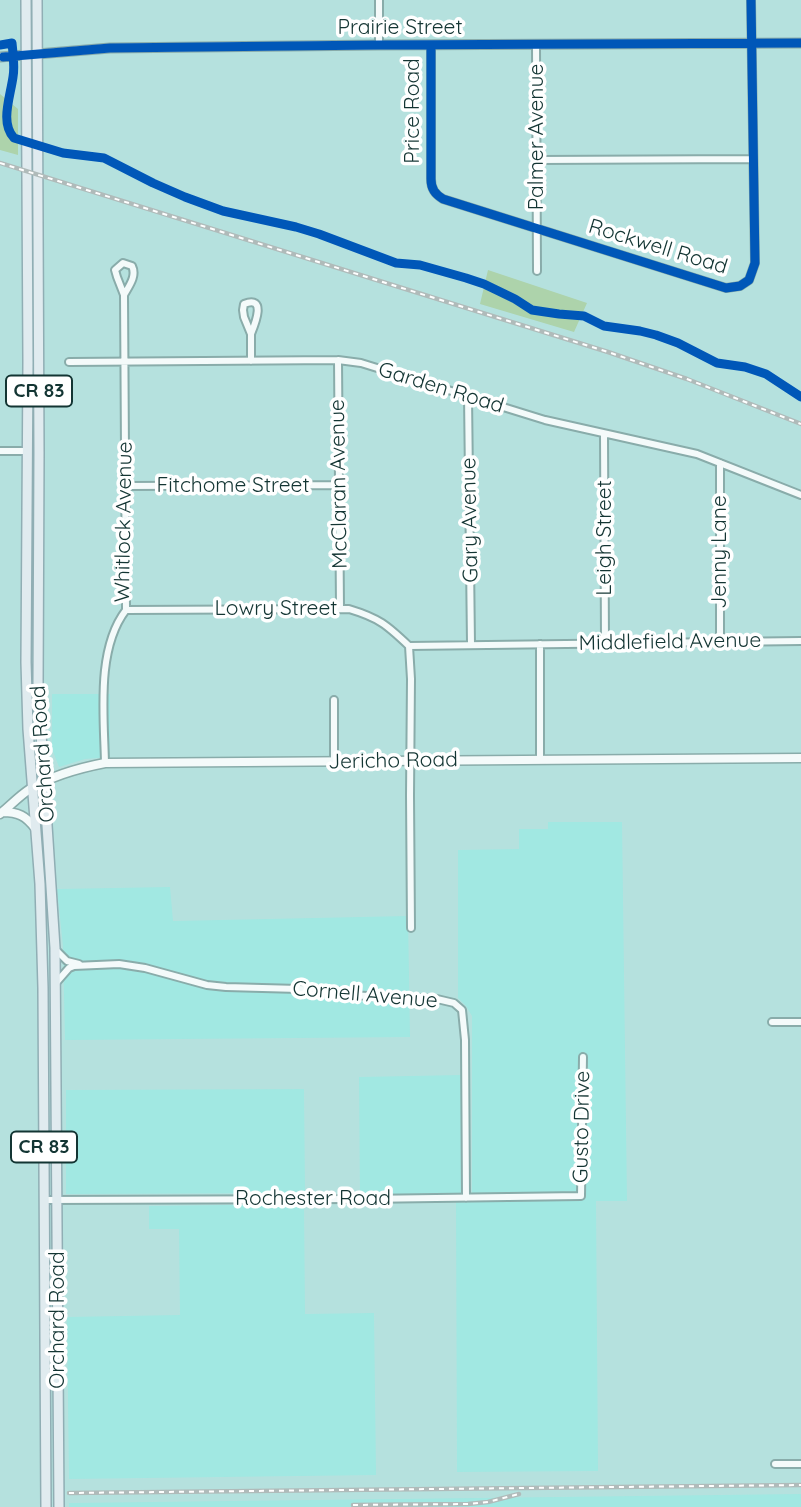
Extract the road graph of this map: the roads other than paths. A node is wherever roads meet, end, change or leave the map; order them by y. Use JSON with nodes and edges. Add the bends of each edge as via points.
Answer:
{"nodes":[{"id":1,"x":26,"y":0,"type":"edge"},
{"id":2,"x":37,"y":0,"type":"edge"},
{"id":3,"x":379,"y":0,"type":"edge"},
{"id":4,"x":751,"y":0,"type":"edge"},
{"id":5,"x":752,"y":43,"type":"junction"},
{"id":6,"x":801,"y":43,"type":"edge"},
{"id":7,"x":379,"y":45,"type":"junction"},
{"id":8,"x":431,"y":45,"type":"junction"},
{"id":9,"x":536,"y":45,"type":"junction"},
{"id":10,"x":37,"y":54,"type":"junction"},
{"id":11,"x":26,"y":55,"type":"junction"},
{"id":12,"x":0,"y":57,"type":"edge"},
{"id":13,"x":753,"y":159,"type":"junction"},
{"id":14,"x":537,"y":160,"type":"junction"},
{"id":15,"x":537,"y":228,"type":"junction"},
{"id":16,"x":537,"y":271,"type":"dead end"},
{"id":17,"x":124,"y":295,"type":"junction"},
{"id":18,"x":251,"y":334,"type":"dead end"},
{"id":19,"x":338,"y":360,"type":"junction"},
{"id":20,"x":251,"y":361,"type":"junction"},
{"id":21,"x":69,"y":362,"type":"dead end"},
{"id":22,"x":125,"y":362,"type":"junction"},
{"id":23,"x":468,"y":396,"type":"junction"},
{"id":24,"x":604,"y":434,"type":"junction"},
{"id":25,"x":0,"y":451,"type":"edge"},
{"id":26,"x":27,"y":451,"type":"junction"},
{"id":27,"x":720,"y":463,"type":"junction"},
{"id":28,"x":339,"y":485,"type":"junction"},
{"id":29,"x":126,"y":486,"type":"junction"},
{"id":30,"x":801,"y":495,"type":"edge"},
{"id":31,"x":340,"y":608,"type":"junction"},
{"id":32,"x":126,"y":610,"type":"junction"},
{"id":33,"x":801,"y":641,"type":"edge"},
{"id":34,"x":720,"y":642,"type":"junction"},
{"id":35,"x":605,"y":643,"type":"junction"},
{"id":36,"x":471,"y":644,"type":"junction"},
{"id":37,"x":540,"y":644,"type":"junction"},
{"id":38,"x":409,"y":646,"type":"junction"},
{"id":39,"x":334,"y":700,"type":"dead end"},
{"id":40,"x":801,"y":758,"type":"edge"},
{"id":41,"x":540,"y":760,"type":"junction"},
{"id":42,"x":410,"y":761,"type":"junction"},
{"id":43,"x":105,"y":762,"type":"junction"},
{"id":44,"x":334,"y":762,"type":"junction"},
{"id":45,"x":44,"y":782,"type":"junction"},
{"id":46,"x":32,"y":788,"type":"junction"},
{"id":47,"x":1,"y":813,"type":"edge"},
{"id":48,"x":35,"y":828,"type":"junction"},
{"id":49,"x":411,"y":928,"type":"dead end"},
{"id":50,"x":55,"y":948,"type":"junction"},
{"id":51,"x":80,"y":965,"type":"junction"},
{"id":52,"x":55,"y":984,"type":"junction"},
{"id":53,"x":772,"y":1022,"type":"dead end"},
{"id":54,"x":801,"y":1022,"type":"edge"},
{"id":55,"x":583,"y":1058,"type":"dead end"},
{"id":56,"x":581,"y":1196,"type":"joint"},
{"id":57,"x":466,"y":1198,"type":"junction"},
{"id":58,"x":44,"y":1200,"type":"junction"},
{"id":59,"x":57,"y":1200,"type":"junction"},
{"id":60,"x":775,"y":1464,"type":"dead end"},
{"id":61,"x":801,"y":1464,"type":"edge"},
{"id":62,"x":46,"y":1507,"type":"edge"},
{"id":63,"x":59,"y":1507,"type":"edge"}],
"edges":[{"from":1,"to":11,"type":"main road","name":"Orchard Road","number":"CR 83"},
{"from":2,"to":10,"type":"main road","name":"Orchard Road","number":"CR 83"},
{"from":3,"to":7,"type":"street"},
{"from":4,"to":5,"type":"street","name":"Rockwell Road"},
{"from":5,"to":6,"type":"main road","name":"Prairie Street"},
{"from":5,"to":9,"type":"main road","name":"Prairie Street"},
{"from":5,"to":13,"type":"street","name":"Rockwell Road"},
{"from":7,"to":8,"type":"main road","name":"Prairie Street"},
{"from":7,"to":10,"type":"main road","name":"Prairie Street","via":[[110,48]]},
{"from":8,"to":9,"type":"main road","name":"Prairie Street"},
{"from":8,"to":15,"type":"street","name":"Price Road","via":[[431,179],[435,192],[443,199]]},
{"from":9,"to":14,"type":"street","name":"Palmer Avenue"},
{"from":10,"to":11,"type":"main road","name":"Prairie Street"},
{"from":10,"to":45,"type":"main road","name":"Orchard Road","number":"CR 83","via":[[37,673]]},
{"from":11,"to":12,"type":"main road","name":"Prairie Street"},
{"from":11,"to":26,"type":"main road","name":"Orchard Road","number":"CR 83"},
{"from":13,"to":14,"type":"street"},
{"from":13,"to":15,"type":"street","name":"Rockwell Road","via":[[755,263],[749,280],[735,288]]},
{"from":14,"to":15,"type":"street","name":"Palmer Avenue"},
{"from":15,"to":16,"type":"street","name":"Palmer Avenue"},
{"from":17,"to":17,"type":"street","via":[[115,270],[123,263],[134,270]]},
{"from":17,"to":22,"type":"street","name":"Whitlock Avenue"},
{"from":18,"to":20,"type":"street"},
{"from":19,"to":20,"type":"street","name":"Garden Road"},
{"from":19,"to":23,"type":"street","name":"Garden Road"},
{"from":19,"to":28,"type":"street","name":"McClaran Avenue"},
{"from":20,"to":22,"type":"street","name":"Garden Road"},
{"from":21,"to":22,"type":"street","name":"Garden Road"},
{"from":22,"to":29,"type":"street","name":"Whitlock Avenue"},
{"from":23,"to":24,"type":"street","name":"Garden Road"},
{"from":23,"to":36,"type":"street","name":"Gary Avenue"},
{"from":24,"to":27,"type":"street","name":"Garden Road"},
{"from":24,"to":35,"type":"street","name":"Leigh Street"},
{"from":25,"to":26,"type":"street"},
{"from":26,"to":46,"type":"main road","name":"Orchard Road","number":"CR 83","via":[[26,662]]},
{"from":27,"to":30,"type":"street","name":"Garden Road"},
{"from":27,"to":34,"type":"street","name":"Jenny Lane"},
{"from":28,"to":29,"type":"street","name":"Fitchome Street"},
{"from":28,"to":31,"type":"street","name":"McClaran Avenue"},
{"from":29,"to":32,"type":"street","name":"Whitlock Avenue"},
{"from":31,"to":32,"type":"street","name":"Lowry Street"},
{"from":31,"to":38,"type":"street","name":"Lowry Street","via":[[384,623]]},
{"from":32,"to":43,"type":"street","name":"Whitlock Avenue","via":[[111,634],[106,658]]},
{"from":33,"to":34,"type":"street","name":"Middlefield Avenue"},
{"from":34,"to":35,"type":"street","name":"Middlefield Avenue"},
{"from":35,"to":37,"type":"street","name":"Middlefield Avenue"},
{"from":36,"to":37,"type":"street"},
{"from":36,"to":38,"type":"street"},
{"from":37,"to":41,"type":"street"},
{"from":38,"to":42,"type":"street"},
{"from":39,"to":44,"type":"street"},
{"from":40,"to":41,"type":"main road","name":"Jericho Road"},
{"from":41,"to":42,"type":"main road","name":"Jericho Road"},
{"from":42,"to":44,"type":"main road","name":"Jericho Road"},
{"from":42,"to":49,"type":"street"},
{"from":43,"to":44,"type":"main road","name":"Jericho Road"},
{"from":43,"to":45,"type":"main road","name":"Jericho Road"},
{"from":45,"to":46,"type":"main road","name":"Jericho Road"},
{"from":45,"to":50,"type":"main road","name":"Orchard Road","number":"CR 83"},
{"from":46,"to":47,"type":"main road","name":"Jericho Road"},
{"from":46,"to":48,"type":"main road","name":"Orchard Road","number":"CR 83"},
{"from":47,"to":48,"type":"main road","via":[[20,814]]},
{"from":48,"to":58,"type":"main road","name":"Orchard Road","number":"CR 83","via":[[43,981]]},
{"from":50,"to":51,"type":"street","via":[[67,961]]},
{"from":50,"to":52,"type":"main road","name":"Orchard Road","number":"CR 83"},
{"from":51,"to":52,"type":"street","via":[[69,968]]},
{"from":51,"to":57,"type":"street","name":"Cornell Avenue","via":[[145,968],[207,985],[335,990],[346,995],[454,1003],[462,1010],[465,1040]]},
{"from":52,"to":59,"type":"main road","name":"Orchard Road","number":"CR 83"},
{"from":53,"to":54,"type":"street"},
{"from":55,"to":56,"type":"street","name":"Gusto Drive"},
{"from":56,"to":57,"type":"street","name":"Rochester Road"},
{"from":57,"to":59,"type":"street","name":"Rochester Road"},
{"from":58,"to":59,"type":"street","name":"Rochester Road"},
{"from":58,"to":62,"type":"main road","name":"Orchard Road","number":"CR 83"},
{"from":59,"to":63,"type":"main road","name":"Orchard Road","number":"CR 83"},
{"from":60,"to":61,"type":"street"}]}
